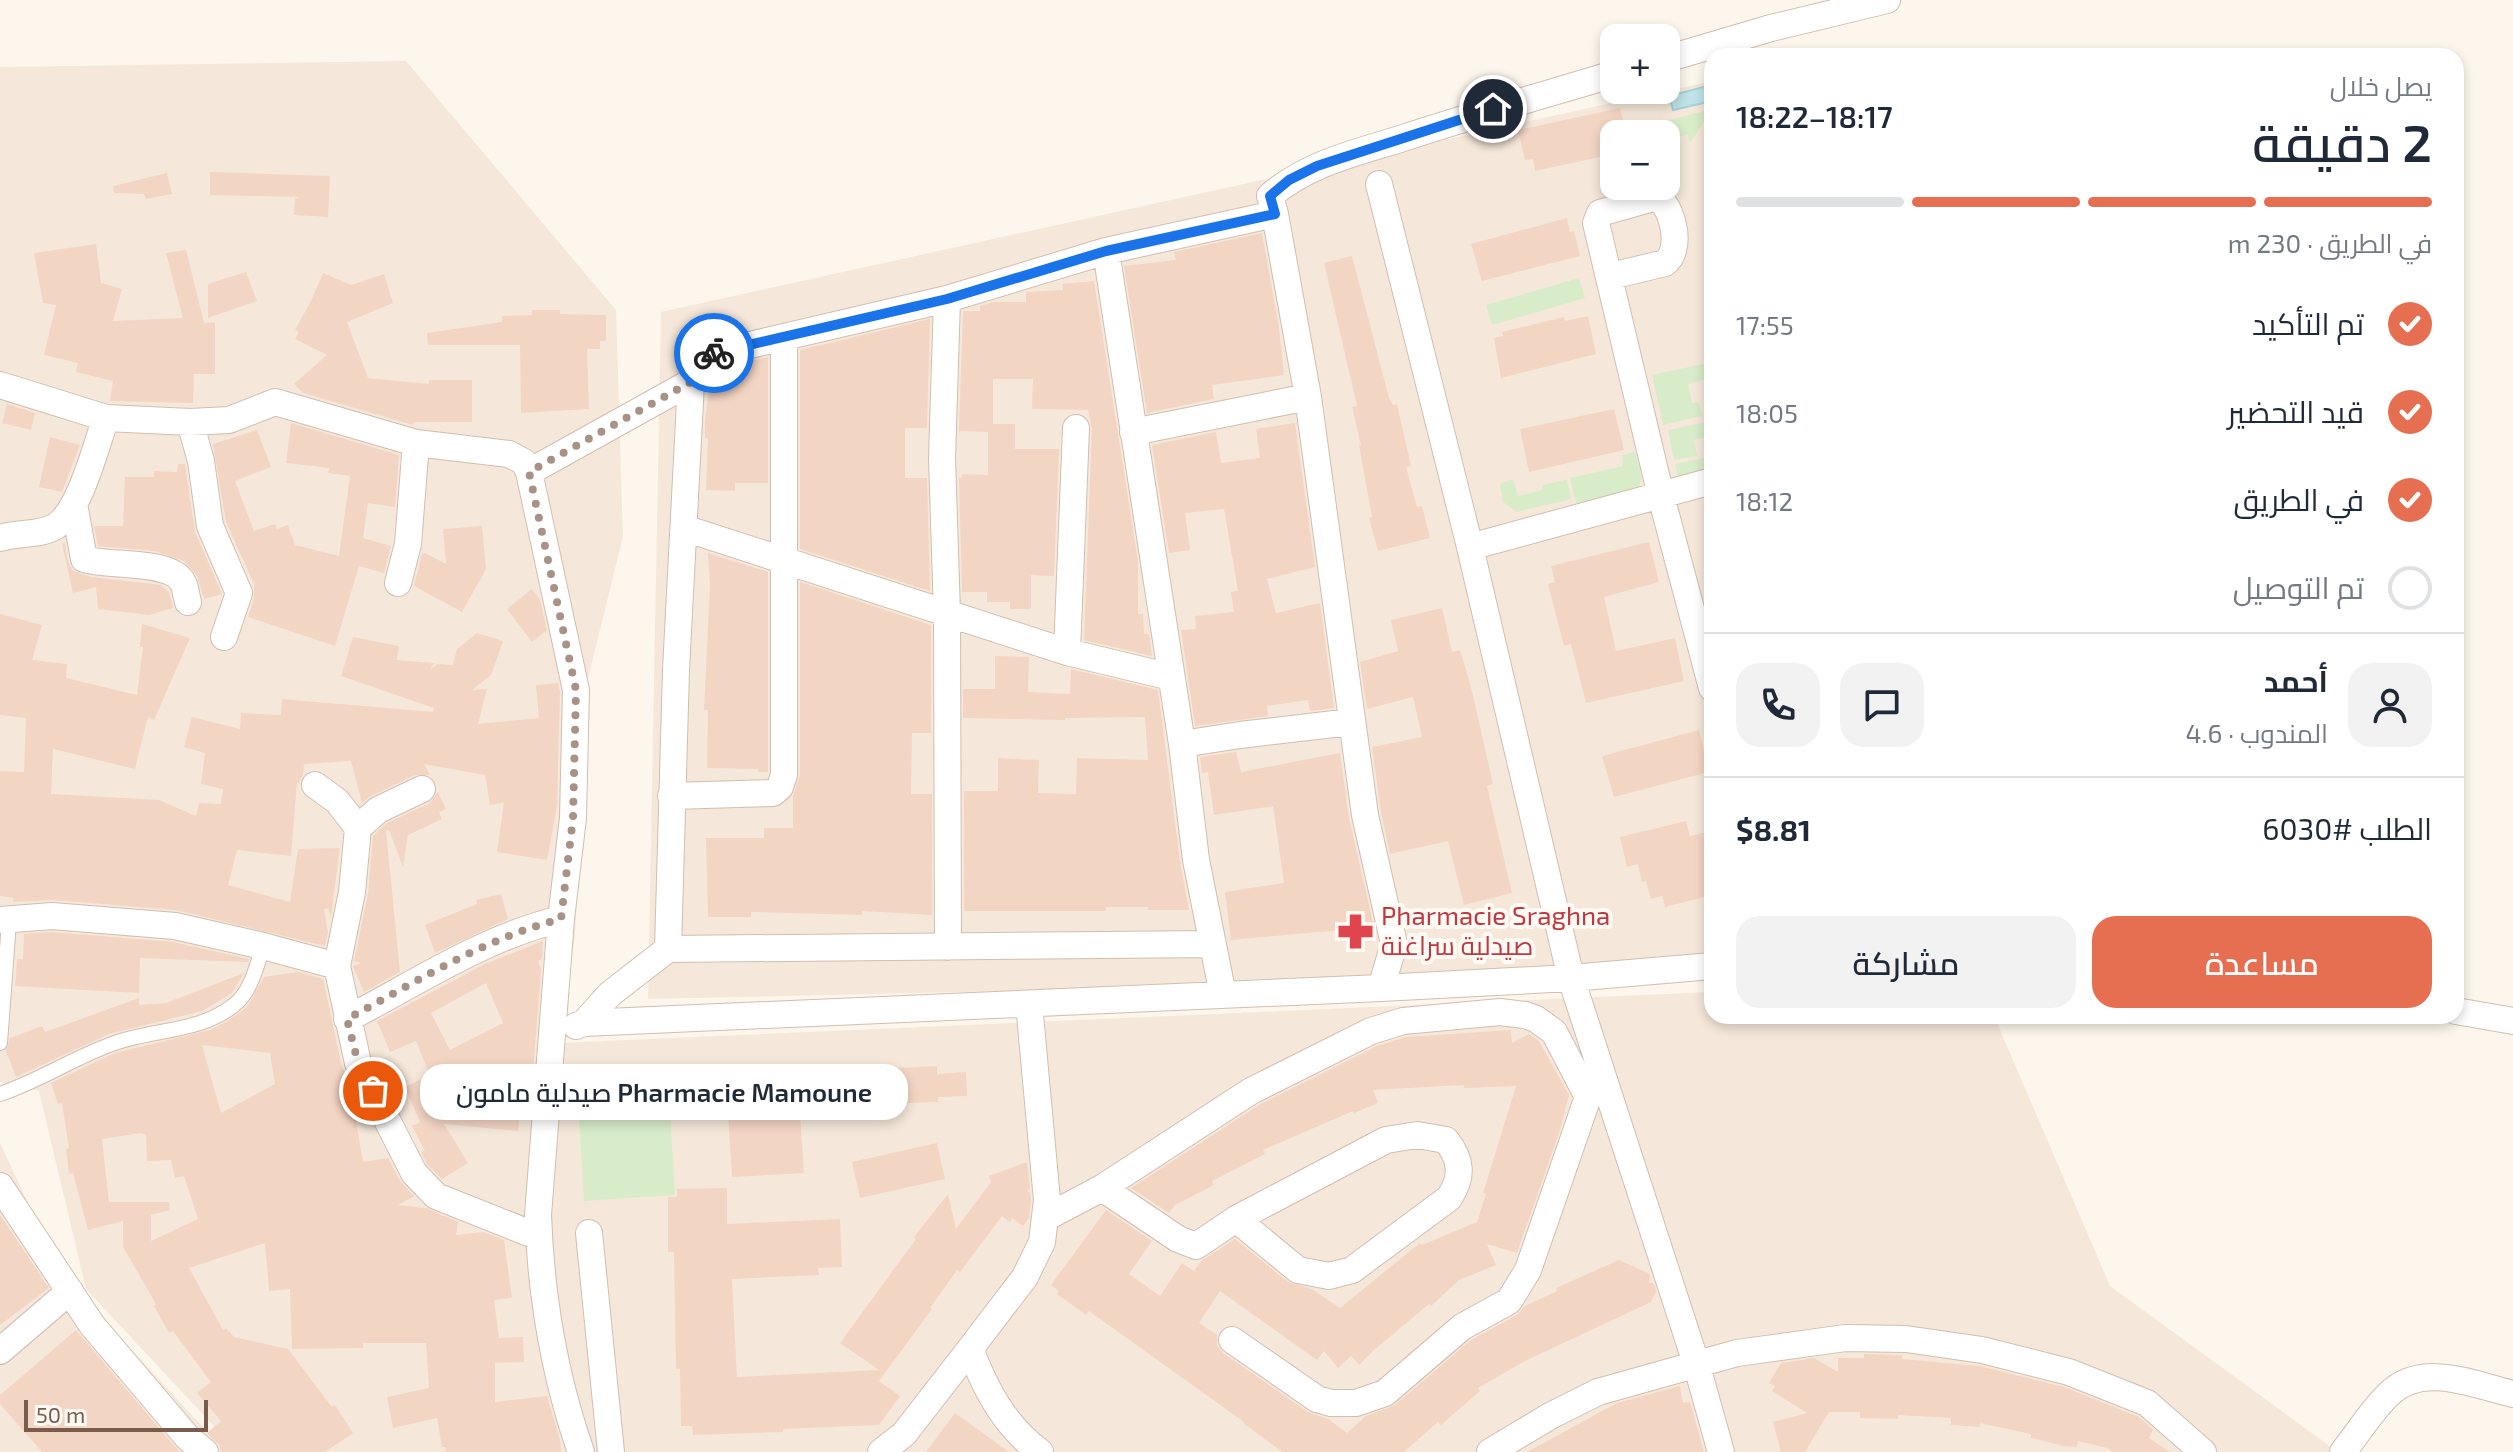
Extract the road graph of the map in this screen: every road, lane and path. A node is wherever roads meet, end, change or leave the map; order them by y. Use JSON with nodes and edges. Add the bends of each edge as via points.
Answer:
{"nodes":[{"id":1,"x":1887,"y":0,"type":"edge"},
{"id":2,"x":1680,"y":55,"type":"edge"},
{"id":3,"x":1600,"y":78,"type":"edge"},
{"id":4,"x":1379,"y":184,"type":"dead end"},
{"id":5,"x":1275,"y":214,"type":"junction"},
{"id":6,"x":1106,"y":251,"type":"junction"},
{"id":7,"x":1611,"y":276,"type":"dead end"},
{"id":8,"x":947,"y":299,"type":"junction"},
{"id":9,"x":784,"y":338,"type":"junction"},
{"id":10,"x":691,"y":382,"type":"junction"},
{"id":11,"x":0,"y":385,"type":"edge"},
{"id":12,"x":1308,"y":397,"type":"junction"},
{"id":13,"x":106,"y":418,"type":"junction"},
{"id":14,"x":190,"y":422,"type":"junction"},
{"id":15,"x":1076,"y":428,"type":"dead end"},
{"id":16,"x":1133,"y":432,"type":"junction"},
{"id":17,"x":416,"y":443,"type":"junction"},
{"id":18,"x":529,"y":472,"type":"junction"},
{"id":19,"x":1704,"y":483,"type":"edge"},
{"id":20,"x":1661,"y":496,"type":"junction"},
{"id":21,"x":74,"y":504,"type":"junction"},
{"id":22,"x":684,"y":528,"type":"junction"},
{"id":23,"x":0,"y":538,"type":"edge"},
{"id":24,"x":1470,"y":547,"type":"junction"},
{"id":25,"x":782,"y":559,"type":"junction"},
{"id":26,"x":398,"y":583,"type":"dead end"},
{"id":27,"x":188,"y":602,"type":"dead end"},
{"id":28,"x":947,"y":614,"type":"junction"},
{"id":29,"x":224,"y":637,"type":"dead end"},
{"id":30,"x":1067,"y":652,"type":"junction"},
{"id":31,"x":1704,"y":658,"type":"edge"},
{"id":32,"x":1171,"y":677,"type":"junction"},
{"id":33,"x":1351,"y":722,"type":"junction"},
{"id":34,"x":1182,"y":744,"type":"junction"},
{"id":35,"x":315,"y":785,"type":"dead end"},
{"id":36,"x":422,"y":789,"type":"dead end"},
{"id":37,"x":671,"y":796,"type":"junction"},
{"id":38,"x":358,"y":828,"type":"junction"},
{"id":39,"x":561,"y":919,"type":"junction"},
{"id":40,"x":4,"y":921,"type":"edge"},
{"id":41,"x":1213,"y":944,"type":"junction"},
{"id":42,"x":263,"y":946,"type":"junction"},
{"id":43,"x":948,"y":947,"type":"junction"},
{"id":44,"x":668,"y":949,"type":"junction"},
{"id":45,"x":337,"y":966,"type":"junction"},
{"id":46,"x":1704,"y":967,"type":"edge"},
{"id":47,"x":1571,"y":978,"type":"junction"},
{"id":48,"x":1381,"y":988,"type":"junction"},
{"id":49,"x":1223,"y":995,"type":"junction"},
{"id":50,"x":1029,"y":1004,"type":"junction"},
{"id":51,"x":2464,"y":1012,"type":"edge"},
{"id":52,"x":347,"y":1019,"type":"junction"},
{"id":53,"x":2513,"y":1021,"type":"edge"},
{"id":54,"x":584,"y":1023,"type":"junction"},
{"id":55,"x":554,"y":1033,"type":"junction"},
{"id":56,"x":0,"y":1043,"type":"edge"},
{"id":57,"x":0,"y":1094,"type":"edge"},
{"id":58,"x":0,"y":1186,"type":"edge"},
{"id":59,"x":1102,"y":1188,"type":"junction"},
{"id":60,"x":1047,"y":1217,"type":"junction"},
{"id":61,"x":1236,"y":1219,"type":"junction"},
{"id":62,"x":589,"y":1233,"type":"dead end"},
{"id":63,"x":539,"y":1237,"type":"junction"},
{"id":64,"x":70,"y":1291,"type":"junction"},
{"id":65,"x":1232,"y":1340,"type":"dead end"},
{"id":66,"x":970,"y":1349,"type":"junction"},
{"id":67,"x":0,"y":1351,"type":"edge"},
{"id":68,"x":1696,"y":1363,"type":"junction"},
{"id":69,"x":2513,"y":1394,"type":"edge"},
{"id":70,"x":205,"y":1452,"type":"edge"},
{"id":71,"x":581,"y":1452,"type":"edge"},
{"id":72,"x":611,"y":1452,"type":"edge"},
{"id":73,"x":881,"y":1452,"type":"edge"},
{"id":74,"x":1040,"y":1452,"type":"edge"},
{"id":75,"x":1490,"y":1452,"type":"edge"},
{"id":76,"x":1721,"y":1452,"type":"edge"},
{"id":77,"x":2203,"y":1452,"type":"edge"},
{"id":78,"x":2343,"y":1452,"type":"edge"}],
"edges":[{"from":1,"to":2,"type":"street"},
{"from":3,"to":5,"type":"street","via":[[1317,166],[1270,196]]},
{"from":4,"to":24,"type":"street"},
{"from":5,"to":6,"type":"street"},
{"from":5,"to":12,"type":"street"},
{"from":6,"to":8,"type":"street"},
{"from":6,"to":16,"type":"street"},
{"from":7,"to":20,"type":"street"},
{"from":8,"to":9,"type":"street"},
{"from":8,"to":28,"type":"street","via":[[942,458]]},
{"from":9,"to":10,"type":"street","via":[[703,356]]},
{"from":9,"to":25,"type":"street"},
{"from":10,"to":18,"type":"street"},
{"from":10,"to":22,"type":"street"},
{"from":11,"to":13,"type":"street"},
{"from":12,"to":16,"type":"street"},
{"from":12,"to":33,"type":"street"},
{"from":13,"to":14,"type":"street"},
{"from":13,"to":21,"type":"street"},
{"from":14,"to":17,"type":"street","via":[[229,420],[275,402]]},
{"from":14,"to":29,"type":"street","via":[[210,526],[239,593]]},
{"from":15,"to":30,"type":"street"},
{"from":16,"to":32,"type":"street"},
{"from":17,"to":18,"type":"street","via":[[509,454],[524,462]]},
{"from":17,"to":26,"type":"street","via":[[408,544]]},
{"from":18,"to":39,"type":"street","via":[[576,690],[573,818]]},
{"from":19,"to":20,"type":"street"},
{"from":20,"to":24,"type":"street"},
{"from":20,"to":31,"type":"street"},
{"from":21,"to":23,"type":"street","via":[[58,526]]},
{"from":21,"to":27,"type":"street","via":[[84,559],[173,572],[183,583]]},
{"from":22,"to":25,"type":"street"},
{"from":22,"to":37,"type":"street"},
{"from":24,"to":47,"type":"street"},
{"from":25,"to":28,"type":"street"},
{"from":25,"to":37,"type":"street","via":[[780,787],[759,795]]},
{"from":28,"to":30,"type":"street"},
{"from":28,"to":43,"type":"street"},
{"from":30,"to":32,"type":"street"},
{"from":32,"to":34,"type":"street"},
{"from":33,"to":34,"type":"street"},
{"from":33,"to":48,"type":"street","via":[[1394,944]]},
{"from":34,"to":41,"type":"street"},
{"from":35,"to":38,"type":"street","via":[[337,801]]},
{"from":36,"to":38,"type":"street","via":[[378,810]]},
{"from":37,"to":44,"type":"street"},
{"from":38,"to":45,"type":"street"},
{"from":39,"to":52,"type":"street","via":[[498,940]]},
{"from":39,"to":55,"type":"street"},
{"from":40,"to":42,"type":"street","via":[[52,916],[161,925]]},
{"from":40,"to":56,"type":"lane"},
{"from":41,"to":43,"type":"street"},
{"from":41,"to":49,"type":"street"},
{"from":42,"to":45,"type":"street"},
{"from":42,"to":57,"type":"lane","via":[[235,1005],[204,1022],[87,1053]]},
{"from":43,"to":44,"type":"street"},
{"from":44,"to":54,"type":"street","via":[[610,994]]},
{"from":45,"to":52,"type":"street"},
{"from":46,"to":47,"type":"street"},
{"from":47,"to":48,"type":"street"},
{"from":47,"to":68,"type":"street"},
{"from":48,"to":49,"type":"street"},
{"from":49,"to":50,"type":"street"},
{"from":50,"to":54,"type":"street"},
{"from":50,"to":60,"type":"street"},
{"from":51,"to":53,"type":"street"},
{"from":52,"to":63,"type":"street","via":[[358,1063],[426,1187],[436,1196]]},
{"from":54,"to":55,"type":"street"},
{"from":55,"to":63,"type":"street","via":[[539,1175]]},
{"from":58,"to":64,"type":"street"},
{"from":59,"to":60,"type":"street"},
{"from":59,"to":61,"type":"street","via":[[1196,1246]]},
{"from":59,"to":65,"type":"street","via":[[1251,1091],[1384,1026],[1422,1017],[1513,1012],[1554,1032],[1588,1097],[1528,1270],[1509,1301],[1462,1327],[1385,1393],[1356,1403],[1317,1399]]},
{"from":60,"to":66,"type":"street","via":[[1035,1260]]},
{"from":61,"to":61,"type":"street","via":[[1401,1136],[1446,1140],[1460,1163],[1449,1198],[1341,1274],[1318,1276],[1298,1270]]},
{"from":62,"to":72,"type":"street"},
{"from":63,"to":71,"type":"street","via":[[549,1333]]},
{"from":64,"to":67,"type":"street"},
{"from":64,"to":70,"type":"street","via":[[92,1325]]},
{"from":66,"to":73,"type":"street","via":[[904,1434]]},
{"from":66,"to":74,"type":"street","via":[[999,1410]]},
{"from":68,"to":75,"type":"street","via":[[1598,1392]]},
{"from":68,"to":76,"type":"street"},
{"from":68,"to":77,"type":"street","via":[[1845,1338],[1906,1339],[1982,1350],[2069,1372],[2147,1403]]},
{"from":69,"to":78,"type":"street","via":[[2440,1376],[2413,1380],[2389,1394]]}]}
